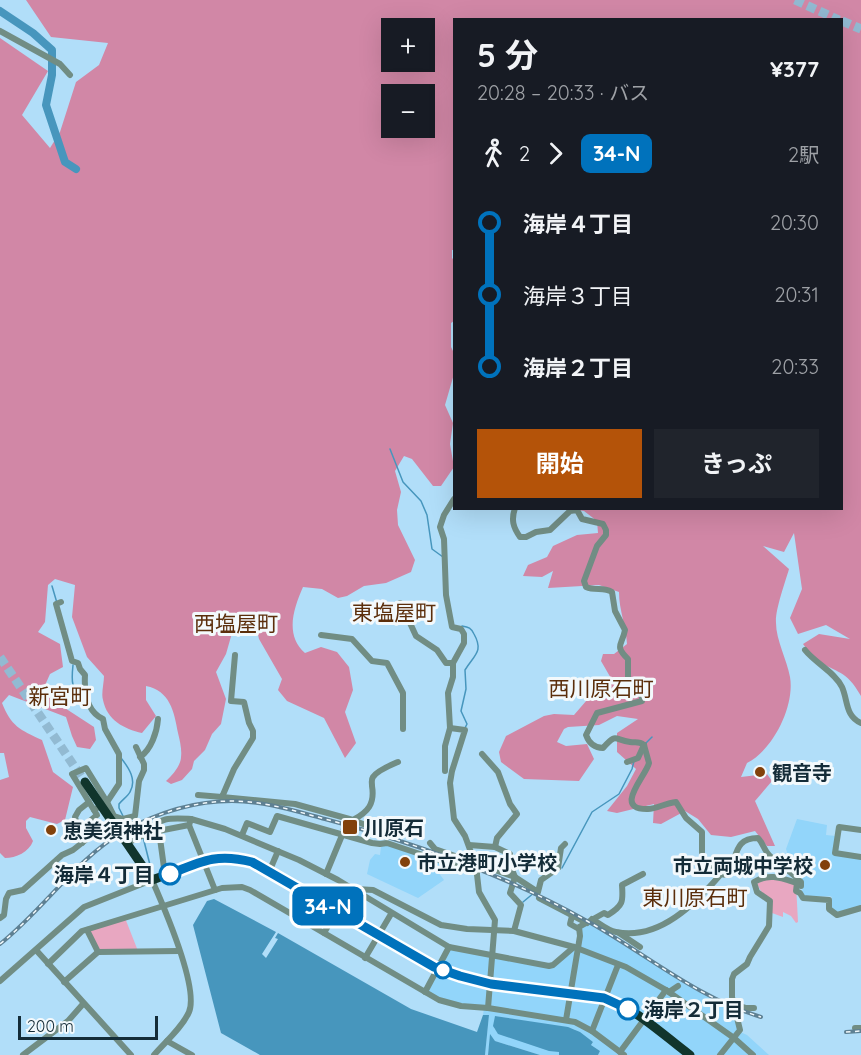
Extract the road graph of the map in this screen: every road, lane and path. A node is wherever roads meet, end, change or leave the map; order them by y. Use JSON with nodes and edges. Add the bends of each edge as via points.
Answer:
{"nodes":[{"id":1,"x":0,"y":31,"type":"edge"},
{"id":2,"x":70,"y":75,"type":"dead end"},
{"id":3,"x":453,"y":501,"type":"edge"},
{"id":4,"x":514,"y":510,"type":"edge"},
{"id":5,"x":577,"y":510,"type":"edge"},
{"id":6,"x":577,"y":510,"type":"edge"},
{"id":7,"x":59,"y":603,"type":"dead end"},
{"id":8,"x":400,"y":603,"type":"dead end"},
{"id":9,"x":321,"y":635,"type":"dead end"},
{"id":10,"x":805,"y":650,"type":"dead end"},
{"id":11,"x":235,"y":655,"type":"dead end"},
{"id":12,"x":453,"y":663,"type":"junction"},
{"id":13,"x":158,"y":719,"type":"dead end"},
{"id":14,"x":861,"y":723,"type":"edge"},
{"id":15,"x":450,"y":728,"type":"junction"},
{"id":16,"x":403,"y":729,"type":"dead end"},
{"id":17,"x":644,"y":745,"type":"junction"},
{"id":18,"x":136,"y":747,"type":"dead end"},
{"id":19,"x":482,"y":753,"type":"dead end"},
{"id":20,"x":140,"y":757,"type":"junction"},
{"id":21,"x":398,"y":762,"type":"dead end"},
{"id":22,"x":627,"y":762,"type":"dead end"},
{"id":23,"x":446,"y":771,"type":"dead end"},
{"id":24,"x":86,"y":782,"type":"tunnel mouth"},
{"id":25,"x":198,"y":795,"type":"dead end"},
{"id":26,"x":222,"y":797,"type":"junction"},
{"id":27,"x":89,"y":802,"type":"junction"},
{"id":28,"x":106,"y":803,"type":"junction"},
{"id":29,"x":94,"y":810,"type":"junction"},
{"id":30,"x":124,"y":818,"type":"junction"},
{"id":31,"x":111,"y":820,"type":"junction"},
{"id":32,"x":353,"y":820,"type":"junction"},
{"id":33,"x":190,"y":822,"type":"junction"},
{"id":34,"x":79,"y":830,"type":"junction"},
{"id":35,"x":861,"y":830,"type":"edge"},
{"id":36,"x":159,"y":831,"type":"junction"},
{"id":37,"x":343,"y":832,"type":"junction"},
{"id":38,"x":145,"y":833,"type":"junction"},
{"id":39,"x":242,"y":835,"type":"junction"},
{"id":40,"x":393,"y":836,"type":"dead end"},
{"id":41,"x":82,"y":843,"type":"junction"},
{"id":42,"x":127,"y":843,"type":"junction"},
{"id":43,"x":430,"y":843,"type":"dead end"},
{"id":44,"x":565,"y":844,"type":"dead end"},
{"id":45,"x":468,"y":845,"type":"junction"},
{"id":46,"x":495,"y":847,"type":"junction"},
{"id":47,"x":278,"y":851,"type":"junction"},
{"id":48,"x":861,"y":856,"type":"edge"},
{"id":49,"x":203,"y":861,"type":"junction"},
{"id":50,"x":474,"y":863,"type":"junction"},
{"id":51,"x":268,"y":872,"type":"junction"},
{"id":52,"x":477,"y":873,"type":"junction"},
{"id":53,"x":326,"y":874,"type":"junction"},
{"id":54,"x":643,"y":874,"type":"dead end"},
{"id":55,"x":721,"y":874,"type":"junction"},
{"id":56,"x":165,"y":875,"type":"junction"},
{"id":57,"x":515,"y":877,"type":"junction"},
{"id":58,"x":152,"y":880,"type":"junction"},
{"id":59,"x":353,"y":888,"type":"junction"},
{"id":60,"x":215,"y":890,"type":"junction"},
{"id":61,"x":800,"y":893,"type":"junction"},
{"id":62,"x":539,"y":898,"type":"dead end"},
{"id":63,"x":163,"y":906,"type":"junction"},
{"id":64,"x":861,"y":908,"type":"edge"},
{"id":65,"x":336,"y":911,"type":"junction"},
{"id":66,"x":391,"y":914,"type":"junction"},
{"id":67,"x":573,"y":916,"type":"junction"},
{"id":68,"x":0,"y":918,"type":"edge"},
{"id":69,"x":590,"y":921,"type":"junction"},
{"id":70,"x":579,"y":929,"type":"junction"},
{"id":71,"x":87,"y":930,"type":"junction"},
{"id":72,"x":495,"y":930,"type":"junction"},
{"id":73,"x":514,"y":931,"type":"junction"},
{"id":74,"x":616,"y":932,"type":"junction"},
{"id":75,"x":324,"y":933,"type":"junction"},
{"id":76,"x":377,"y":936,"type":"junction"},
{"id":77,"x":449,"y":947,"type":"junction"},
{"id":78,"x":576,"y":947,"type":"junction"},
{"id":79,"x":640,"y":947,"type":"dead end"},
{"id":80,"x":36,"y":950,"type":"junction"},
{"id":81,"x":179,"y":951,"type":"junction"},
{"id":82,"x":98,"y":952,"type":"junction"},
{"id":83,"x":493,"y":954,"type":"junction"},
{"id":84,"x":365,"y":958,"type":"junction"},
{"id":85,"x":48,"y":964,"type":"junction"},
{"id":86,"x":618,"y":965,"type":"junction"},
{"id":87,"x":437,"y":968,"type":"junction"},
{"id":88,"x":0,"y":981,"type":"edge"},
{"id":89,"x":64,"y":982,"type":"junction"},
{"id":90,"x":491,"y":984,"type":"junction"},
{"id":91,"x":678,"y":986,"type":"dead end"},
{"id":92,"x":667,"y":991,"type":"junction"},
{"id":93,"x":425,"y":992,"type":"junction"},
{"id":94,"x":570,"y":995,"type":"junction"},
{"id":95,"x":604,"y":998,"type":"junction"},
{"id":96,"x":83,"y":1004,"type":"junction"},
{"id":97,"x":734,"y":1004,"type":"junction"},
{"id":98,"x":488,"y":1008,"type":"junction"},
{"id":99,"x":754,"y":1008,"type":"dead end"},
{"id":100,"x":566,"y":1020,"type":"junction"},
{"id":101,"x":644,"y":1020,"type":"junction"},
{"id":102,"x":592,"y":1031,"type":"junction"},
{"id":103,"x":734,"y":1038,"type":"junction"},
{"id":104,"x":167,"y":1041,"type":"junction"},
{"id":105,"x":622,"y":1053,"type":"edge"},
{"id":106,"x":23,"y":1055,"type":"edge"},
{"id":107,"x":131,"y":1055,"type":"edge"},
{"id":108,"x":154,"y":1055,"type":"edge"},
{"id":109,"x":192,"y":1055,"type":"edge"},
{"id":110,"x":690,"y":1055,"type":"edge"},
{"id":111,"x":720,"y":1055,"type":"edge"},
{"id":112,"x":753,"y":1055,"type":"edge"}],
"edges":[{"from":1,"to":2,"type":"street","via":[[60,64]]},
{"from":3,"to":12,"type":"street","via":[[440,527],[452,627],[464,634]]},
{"from":4,"to":6,"type":"street","via":[[513,526],[520,537],[526,537],[550,530],[570,511]]},
{"from":5,"to":17,"type":"street","via":[[582,519],[603,524],[606,530],[584,581],[593,590],[612,592],[616,616],[625,630],[619,645],[628,659],[628,679],[642,699],[597,713],[586,735],[598,748],[615,738]]},
{"from":7,"to":28,"type":"street","via":[[73,661],[85,675],[87,703],[104,719],[119,756],[119,784]]},
{"from":8,"to":12,"type":"street","via":[[416,636],[437,650],[446,663]]},
{"from":9,"to":16,"type":"street","via":[[352,639],[372,661],[387,663],[403,693]]},
{"from":10,"to":14,"type":"street","via":[[842,688],[855,721]]},
{"from":11,"to":26,"type":"street","via":[[231,701],[244,702],[254,734]]},
{"from":12,"to":15,"type":"street","via":[[448,693]]},
{"from":13,"to":20,"type":"street","via":[[157,730]]},
{"from":15,"to":23,"type":"street","via":[[445,746]]},
{"from":15,"to":45,"type":"street","via":[[465,730],[450,783],[454,819]]},
{"from":17,"to":22,"type":"street","via":[[638,758]]},
{"from":17,"to":55,"type":"street","via":[[650,763],[632,794],[634,805],[649,809],[676,802],[702,832],[702,855]]},
{"from":18,"to":20,"type":"street"},
{"from":19,"to":46,"type":"street","via":[[498,772],[517,814],[497,838]]},
{"from":20,"to":30,"type":"street","via":[[144,770],[135,816]]},
{"from":21,"to":32,"type":"street","via":[[374,776],[372,804]]},
{"from":24,"to":31,"type":"highway"},
{"from":25,"to":26,"type":"street"},
{"from":26,"to":32,"type":"street","via":[[303,806]]},
{"from":27,"to":28,"type":"street","via":[[72,774],[84,768]]},
{"from":27,"to":29,"type":"street"},
{"from":27,"to":34,"type":"street","via":[[76,814]]},
{"from":28,"to":29,"type":"street"},
{"from":28,"to":30,"type":"street","via":[[114,816]]},
{"from":29,"to":34,"type":"street","via":[[97,815]]},
{"from":30,"to":38,"type":"street"},
{"from":31,"to":41,"type":"street"},
{"from":31,"to":42,"type":"highway"},
{"from":32,"to":40,"type":"street"},
{"from":33,"to":36,"type":"street"},
{"from":33,"to":38,"type":"street","via":[[166,819]]},
{"from":33,"to":39,"type":"street"},
{"from":33,"to":49,"type":"street"},
{"from":34,"to":41,"type":"street"},
{"from":35,"to":48,"type":"street","via":[[839,827],[835,853]]},
{"from":36,"to":38,"type":"street"},
{"from":36,"to":56,"type":"street"},
{"from":37,"to":39,"type":"street","via":[[277,816],[270,831],[247,823]]},
{"from":37,"to":52,"type":"street"},
{"from":37,"to":53,"type":"street"},
{"from":38,"to":42,"type":"street"},
{"from":39,"to":47,"type":"street"},
{"from":41,"to":68,"type":"street","via":[[62,855],[23,890],[9,893]]},
{"from":42,"to":58,"type":"highway"},
{"from":43,"to":50,"type":"street","via":[[435,849]]},
{"from":44,"to":57,"type":"street","via":[[558,868],[541,880],[538,892]]},
{"from":45,"to":46,"type":"street"},
{"from":45,"to":50,"type":"street"},
{"from":46,"to":57,"type":"street","via":[[510,854]]},
{"from":47,"to":51,"type":"street"},
{"from":47,"to":53,"type":"street"},
{"from":49,"to":51,"type":"highway","via":[[230,857],[252,862]]},
{"from":49,"to":56,"type":"highway"},
{"from":49,"to":60,"type":"street"},
{"from":50,"to":52,"type":"street"},
{"from":50,"to":57,"type":"street"},
{"from":51,"to":65,"type":"highway"},
{"from":52,"to":72,"type":"street","via":[[479,892],[494,916]]},
{"from":53,"to":59,"type":"street"},
{"from":54,"to":69,"type":"street","via":[[622,885],[620,908]]},
{"from":55,"to":61,"type":"street","via":[[730,871],[740,844],[748,838],[758,838],[767,853],[801,882]]},
{"from":55,"to":74,"type":"street","via":[[686,910],[654,929]]},
{"from":56,"to":58,"type":"highway"},
{"from":57,"to":73,"type":"street","via":[[510,892],[521,905]]},
{"from":58,"to":63,"type":"street"},
{"from":58,"to":80,"type":"street","via":[[84,907]]},
{"from":59,"to":65,"type":"street"},
{"from":59,"to":66,"type":"street"},
{"from":59,"to":72,"type":"street","via":[[373,890],[441,926]]},
{"from":60,"to":63,"type":"street"},
{"from":60,"to":75,"type":"street","via":[[250,890]]},
{"from":61,"to":64,"type":"street","via":[[803,898],[829,900],[829,909],[837,915]]},
{"from":61,"to":97,"type":"street","via":[[796,891],[797,884],[778,877],[754,882],[757,892],[770,901],[769,926],[747,964],[734,974],[730,989]]},
{"from":62,"to":67,"type":"street"},
{"from":63,"to":71,"type":"street"},
{"from":63,"to":81,"type":"street"},
{"from":65,"to":75,"type":"street"},
{"from":65,"to":76,"type":"highway"},
{"from":66,"to":76,"type":"street"},
{"from":66,"to":77,"type":"street"},
{"from":67,"to":69,"type":"street"},
{"from":67,"to":70,"type":"street","via":[[570,924]]},
{"from":69,"to":70,"type":"street"},
{"from":69,"to":74,"type":"street"},
{"from":70,"to":78,"type":"street"},
{"from":71,"to":82,"type":"street"},
{"from":71,"to":85,"type":"street"},
{"from":72,"to":73,"type":"street"},
{"from":72,"to":83,"type":"street"},
{"from":73,"to":78,"type":"street"},
{"from":74,"to":79,"type":"street"},
{"from":75,"to":84,"type":"street"},
{"from":76,"to":84,"type":"street"},
{"from":76,"to":87,"type":"highway"},
{"from":77,"to":83,"type":"street"},
{"from":77,"to":87,"type":"street"},
{"from":78,"to":83,"type":"street","via":[[552,966]]},
{"from":78,"to":86,"type":"street"},
{"from":78,"to":94,"type":"street"},
{"from":80,"to":85,"type":"street"},
{"from":80,"to":88,"type":"street"},
{"from":81,"to":82,"type":"street"},
{"from":81,"to":104,"type":"street","via":[[192,1004],[186,1019]]},
{"from":82,"to":89,"type":"street"},
{"from":83,"to":90,"type":"street"},
{"from":84,"to":93,"type":"street"},
{"from":85,"to":89,"type":"street"},
{"from":86,"to":92,"type":"street"},
{"from":86,"to":95,"type":"street"},
{"from":87,"to":90,"type":"highway"},
{"from":87,"to":93,"type":"street"},
{"from":89,"to":96,"type":"street"},
{"from":90,"to":94,"type":"highway"},
{"from":90,"to":98,"type":"street"},
{"from":91,"to":92,"type":"street"},
{"from":92,"to":101,"type":"street"},
{"from":92,"to":103,"type":"street"},
{"from":93,"to":98,"type":"street","via":[[454,1005]]},
{"from":94,"to":95,"type":"highway"},
{"from":94,"to":100,"type":"street"},
{"from":95,"to":101,"type":"highway"},
{"from":95,"to":102,"type":"street"},
{"from":96,"to":106,"type":"street","via":[[68,1021]]},
{"from":96,"to":107,"type":"street"},
{"from":97,"to":99,"type":"street"},
{"from":97,"to":103,"type":"street","via":[[740,1030]]},
{"from":98,"to":100,"type":"street"},
{"from":100,"to":102,"type":"street"},
{"from":101,"to":105,"type":"street"},
{"from":101,"to":110,"type":"highway"},
{"from":102,"to":105,"type":"street"},
{"from":103,"to":111,"type":"street"},
{"from":103,"to":112,"type":"street"},
{"from":104,"to":108,"type":"street"},
{"from":104,"to":109,"type":"street"}]}
